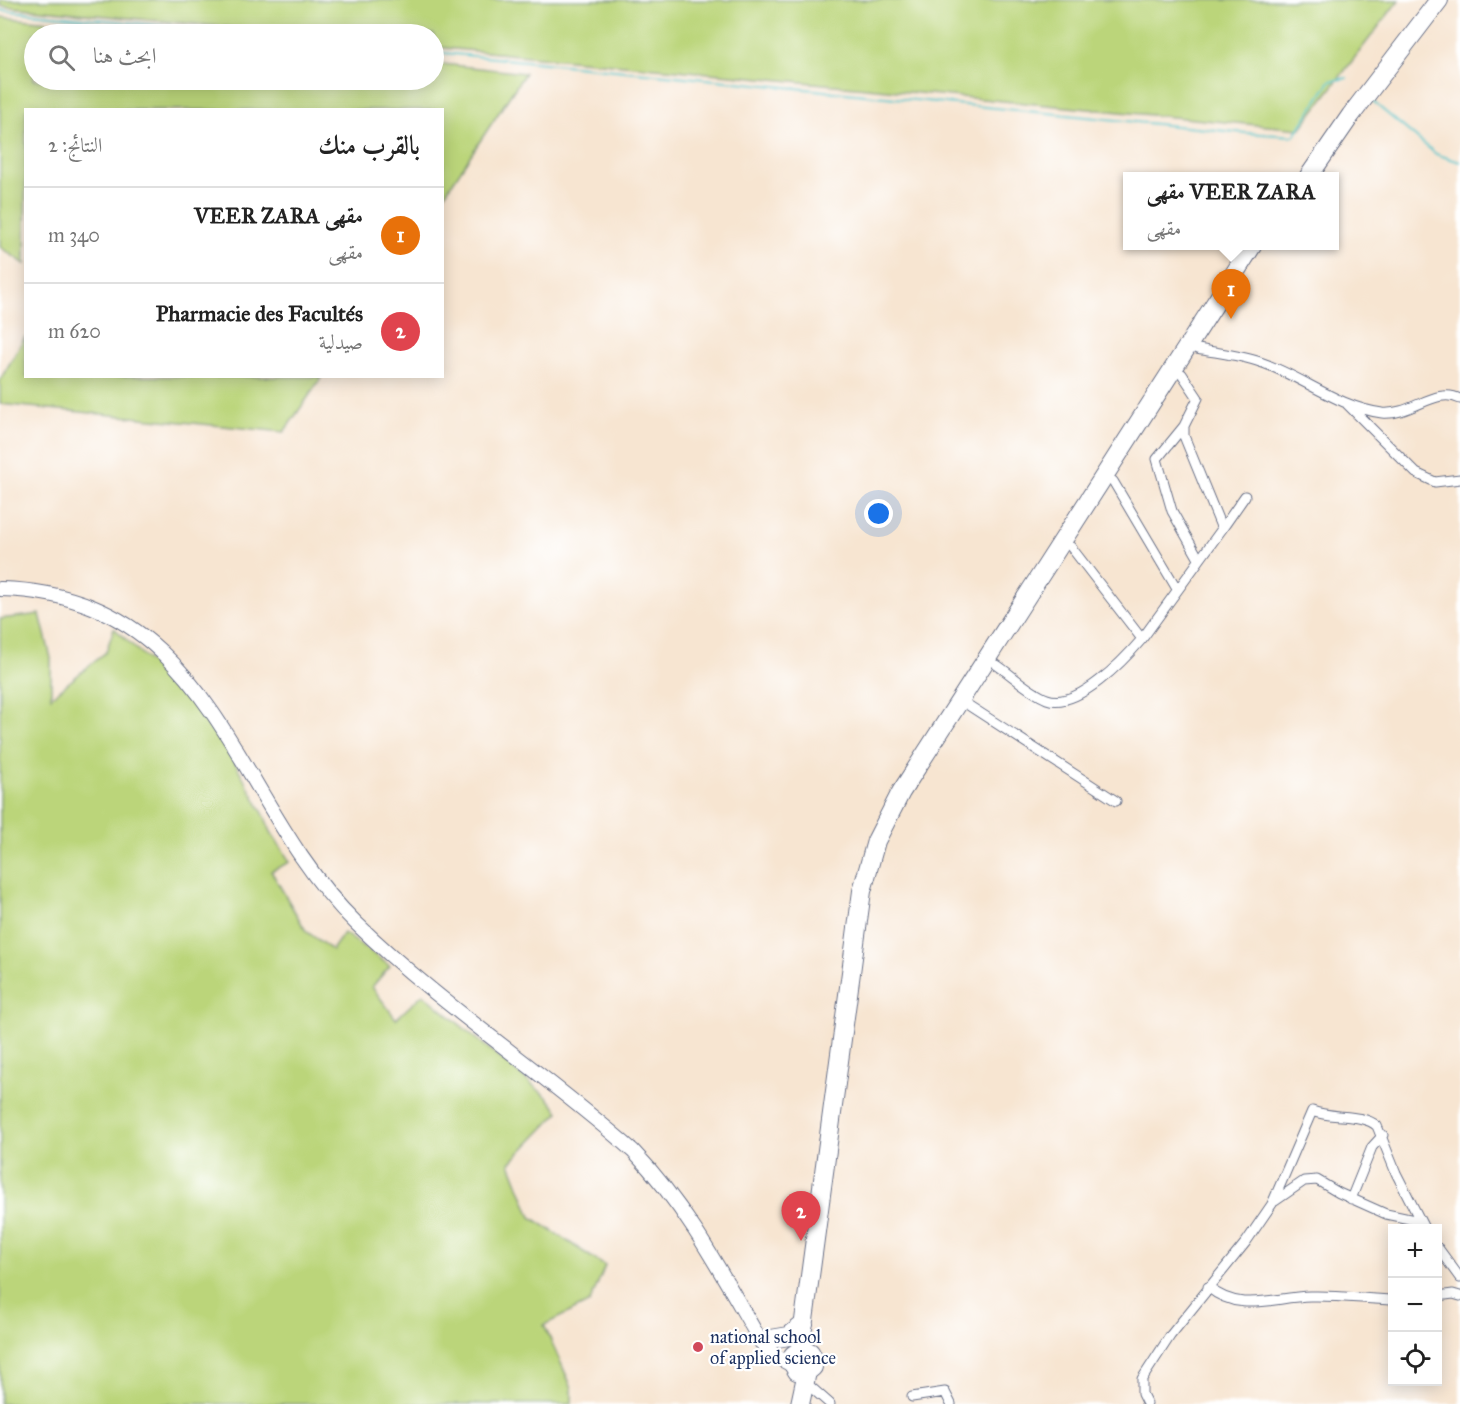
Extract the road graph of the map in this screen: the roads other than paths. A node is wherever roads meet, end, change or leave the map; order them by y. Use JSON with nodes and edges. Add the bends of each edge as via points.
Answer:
{"nodes":[{"id":1,"x":1425,"y":0,"type":"edge"},
{"id":2,"x":1439,"y":0,"type":"edge"},
{"id":3,"x":1300,"y":172,"type":"edge"},
{"id":4,"x":1312,"y":172,"type":"edge"},
{"id":5,"x":1249,"y":250,"type":"edge"},
{"id":6,"x":1262,"y":250,"type":"edge"},
{"id":7,"x":1197,"y":349,"type":"junction"},
{"id":8,"x":1182,"y":374,"type":"junction"},
{"id":9,"x":1460,"y":399,"type":"edge"},
{"id":10,"x":1347,"y":404,"type":"junction"},
{"id":11,"x":1184,"y":426,"type":"junction"},
{"id":12,"x":1460,"y":479,"type":"edge"},
{"id":13,"x":1113,"y":482,"type":"junction"},
{"id":14,"x":1245,"y":496,"type":"dead end"},
{"id":15,"x":1222,"y":529,"type":"junction"},
{"id":16,"x":1071,"y":547,"type":"junction"},
{"id":17,"x":1199,"y":559,"type":"junction"},
{"id":18,"x":0,"y":589,"type":"edge"},
{"id":19,"x":1177,"y":589,"type":"junction"},
{"id":20,"x":1142,"y":639,"type":"junction"},
{"id":21,"x":997,"y":664,"type":"junction"},
{"id":22,"x":968,"y":705,"type":"junction"},
{"id":23,"x":1116,"y":801,"type":"dead end"},
{"id":24,"x":1383,"y":1135,"type":"junction"},
{"id":25,"x":1352,"y":1199,"type":"junction"},
{"id":26,"x":1272,"y":1204,"type":"junction"},
{"id":27,"x":1419,"y":1224,"type":"edge"},
{"id":28,"x":1422,"y":1224,"type":"edge"},
{"id":29,"x":1442,"y":1255,"type":"edge"},
{"id":30,"x":1460,"y":1278,"type":"edge"},
{"id":31,"x":1208,"y":1287,"type":"junction"},
{"id":32,"x":1442,"y":1295,"type":"edge"},
{"id":33,"x":1460,"y":1296,"type":"edge"},
{"id":34,"x":1388,"y":1300,"type":"edge"},
{"id":35,"x":804,"y":1324,"type":"junction"},
{"id":36,"x":763,"y":1335,"type":"junction"},
{"id":37,"x":801,"y":1364,"type":"junction"},
{"id":38,"x":912,"y":1397,"type":"dead end"},
{"id":39,"x":800,"y":1402,"type":"edge"},
{"id":40,"x":830,"y":1404,"type":"edge"},
{"id":41,"x":951,"y":1404,"type":"edge"},
{"id":42,"x":1147,"y":1404,"type":"edge"}],
"edges":[{"from":1,"to":3,"type":"highway"},
{"from":2,"to":4,"type":"highway"},
{"from":5,"to":35,"type":"highway","via":[[901,792],[876,841],[860,902]]},
{"from":6,"to":7,"type":"highway"},
{"from":7,"to":8,"type":"highway"},
{"from":7,"to":10,"type":"street","via":[[1261,362]]},
{"from":8,"to":11,"type":"street","via":[[1198,398]]},
{"from":8,"to":13,"type":"highway"},
{"from":9,"to":10,"type":"street","via":[[1443,395],[1408,411],[1391,413]]},
{"from":10,"to":12,"type":"street","via":[[1416,473],[1435,482]]},
{"from":11,"to":15,"type":"street","via":[[1184,436]]},
{"from":11,"to":17,"type":"street","via":[[1157,459],[1172,511]]},
{"from":13,"to":16,"type":"highway"},
{"from":13,"to":19,"type":"street"},
{"from":14,"to":15,"type":"street"},
{"from":15,"to":17,"type":"street"},
{"from":16,"to":20,"type":"street"},
{"from":16,"to":21,"type":"highway"},
{"from":17,"to":19,"type":"street"},
{"from":18,"to":36,"type":"street","via":[[41,592],[95,608],[150,641],[174,664],[222,724],[323,888],[369,935],[633,1151],[668,1191]]},
{"from":19,"to":20,"type":"street"},
{"from":20,"to":21,"type":"street","via":[[1095,684],[1058,700],[1044,698]]},
{"from":21,"to":22,"type":"highway"},
{"from":22,"to":23,"type":"street"},
{"from":22,"to":37,"type":"highway","via":[[895,825],[872,893]]},
{"from":24,"to":25,"type":"street","via":[[1371,1147]]},
{"from":24,"to":26,"type":"street","via":[[1371,1121],[1312,1111]]},
{"from":24,"to":28,"type":"street","via":[[1396,1173]]},
{"from":25,"to":26,"type":"street","via":[[1311,1180],[1292,1188]]},
{"from":25,"to":27,"type":"street"},
{"from":26,"to":31,"type":"street"},
{"from":29,"to":30,"type":"street"},
{"from":31,"to":34,"type":"street","via":[[1229,1300],[1247,1303],[1312,1296]]},
{"from":31,"to":42,"type":"street","via":[[1142,1379]]},
{"from":32,"to":33,"type":"street"},
{"from":35,"to":36,"type":"highway","via":[[789,1336]]},
{"from":35,"to":37,"type":"highway"},
{"from":36,"to":37,"type":"street"},
{"from":37,"to":39,"type":"highway"},
{"from":37,"to":40,"type":"street"},
{"from":38,"to":41,"type":"street","via":[[945,1392]]}]}
